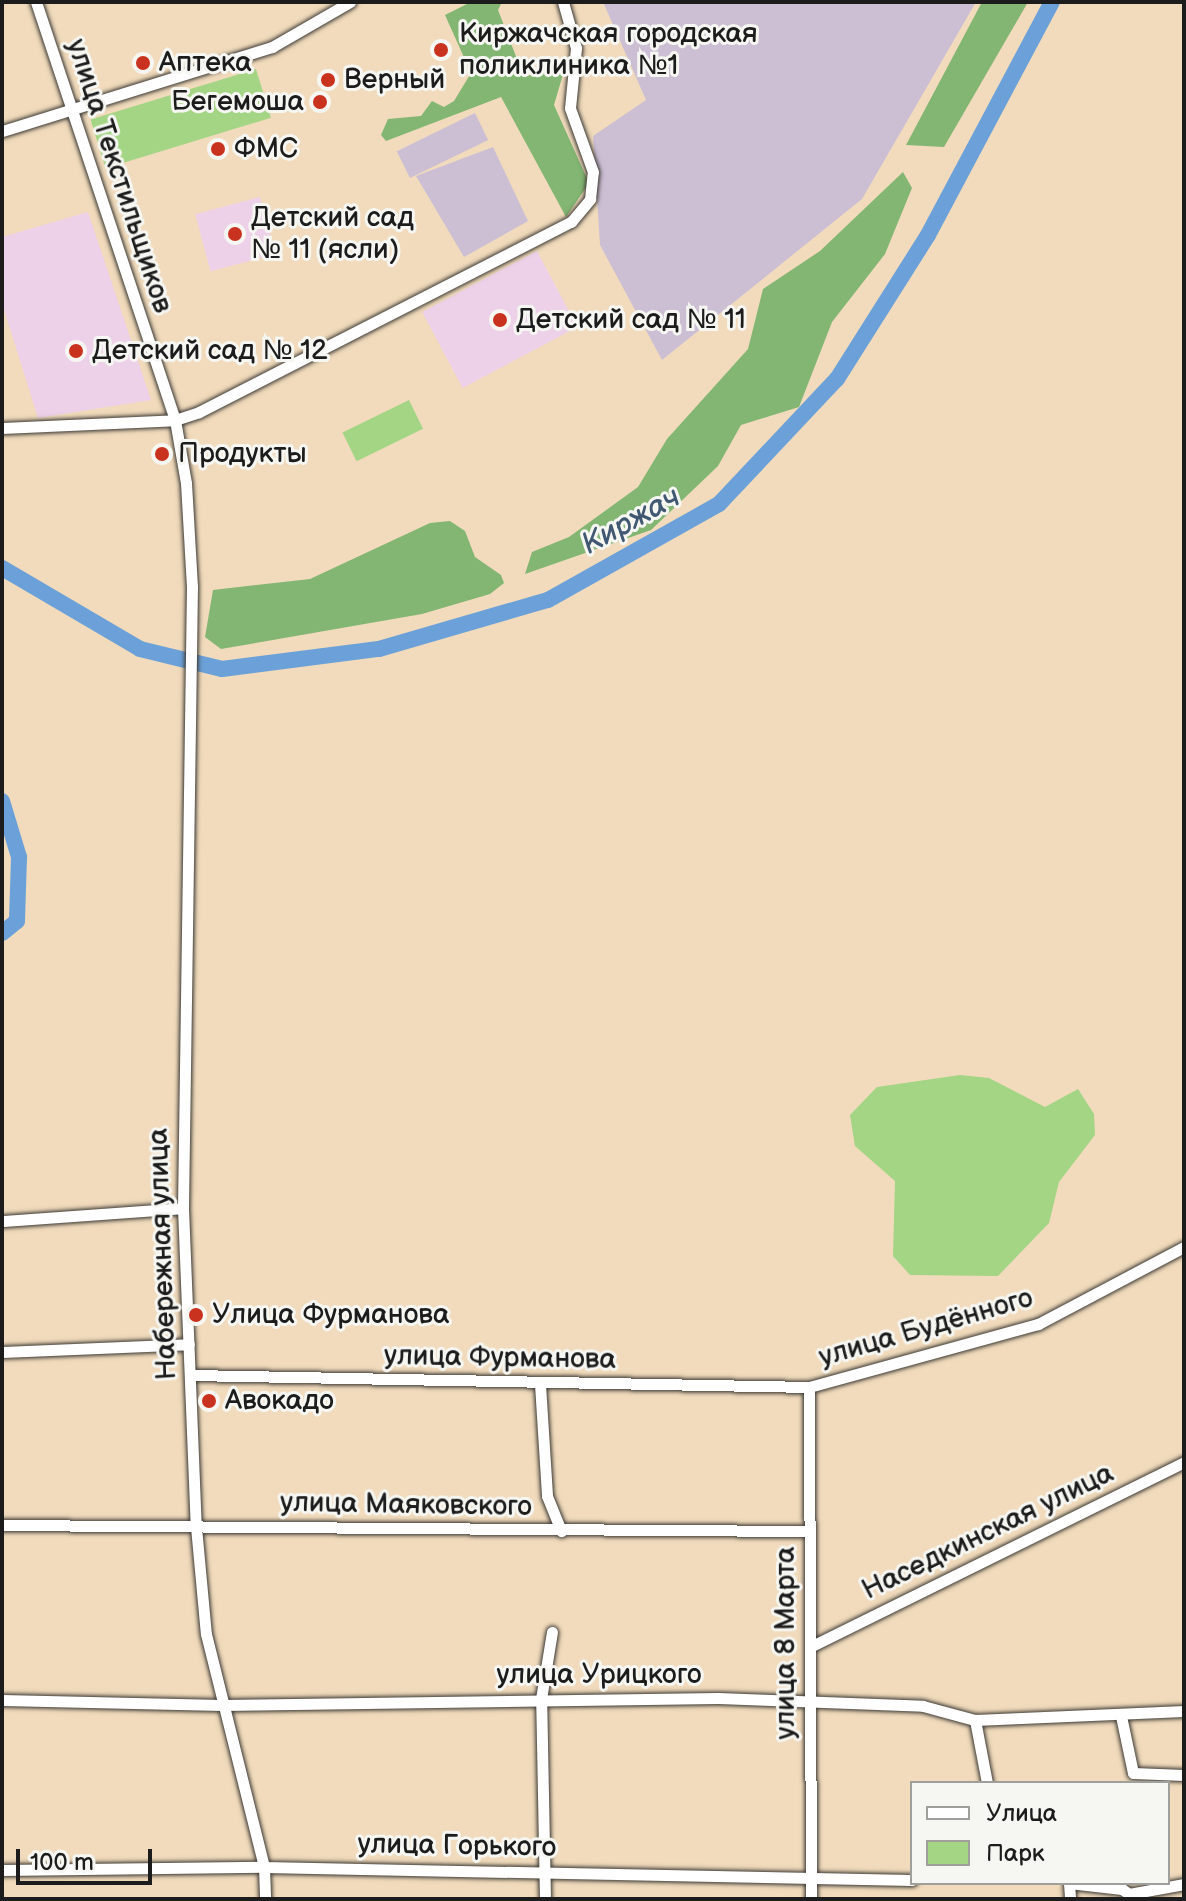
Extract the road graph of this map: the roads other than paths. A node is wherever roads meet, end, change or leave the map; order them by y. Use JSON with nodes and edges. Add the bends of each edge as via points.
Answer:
{"nodes":[{"id":1,"x":36,"y":2,"type":"edge"},
{"id":2,"x":350,"y":2,"type":"edge"},
{"id":3,"x":563,"y":2,"type":"edge"},
{"id":4,"x":75,"y":109,"type":"junction"},
{"id":5,"x":2,"y":131,"type":"edge"},
{"id":6,"x":175,"y":420,"type":"junction"},
{"id":7,"x":2,"y":428,"type":"edge"},
{"id":8,"x":191,"y":600,"type":"joint"},
{"id":9,"x":183,"y":1208,"type":"junction"},
{"id":10,"x":2,"y":1221,"type":"edge"},
{"id":11,"x":1184,"y":1247,"type":"edge"},
{"id":12,"x":189,"y":1344,"type":"junction"},
{"id":13,"x":2,"y":1352,"type":"edge"},
{"id":14,"x":191,"y":1375,"type":"junction"},
{"id":15,"x":540,"y":1384,"type":"junction"},
{"id":16,"x":809,"y":1387,"type":"junction"},
{"id":17,"x":1184,"y":1462,"type":"edge"},
{"id":18,"x":2,"y":1525,"type":"edge"},
{"id":19,"x":196,"y":1527,"type":"junction"},
{"id":20,"x":561,"y":1531,"type":"junction"},
{"id":21,"x":810,"y":1531,"type":"junction"},
{"id":22,"x":552,"y":1632,"type":"dead end"},
{"id":23,"x":814,"y":1645,"type":"junction"},
{"id":24,"x":541,"y":1699,"type":"junction"},
{"id":25,"x":2,"y":1700,"type":"edge"},
{"id":26,"x":810,"y":1704,"type":"junction"},
{"id":27,"x":222,"y":1705,"type":"junction"},
{"id":28,"x":1184,"y":1711,"type":"edge"},
{"id":29,"x":1121,"y":1716,"type":"junction"},
{"id":30,"x":975,"y":1720,"type":"junction"},
{"id":31,"x":1184,"y":1775,"type":"edge"},
{"id":32,"x":987,"y":1781,"type":"edge"},
{"id":33,"x":264,"y":1867,"type":"junction"},
{"id":34,"x":2,"y":1870,"type":"edge"},
{"id":35,"x":545,"y":1872,"type":"junction"},
{"id":36,"x":811,"y":1877,"type":"junction"},
{"id":37,"x":910,"y":1880,"type":"edge"},
{"id":38,"x":1184,"y":1884,"type":"edge"},
{"id":39,"x":1079,"y":1885,"type":"edge"},
{"id":40,"x":1132,"y":1896,"type":"edge"},
{"id":41,"x":265,"y":1899,"type":"edge"},
{"id":42,"x":545,"y":1899,"type":"edge"},
{"id":43,"x":811,"y":1899,"type":"edge"}],
"edges":[{"from":1,"to":4,"type":"street","name":"улица Текстильщиков"},
{"from":2,"to":4,"type":"street","via":[[272,47]]},
{"from":3,"to":6,"type":"street","via":[[576,48],[570,108],[593,172],[590,199],[571,222]]},
{"from":4,"to":5,"type":"street"},
{"from":4,"to":6,"type":"street","name":"улица Текстильщиков"},
{"from":6,"to":7,"type":"street"},
{"from":6,"to":8,"type":"street","name":"улица Текстильщиков"},
{"from":8,"to":9,"type":"street","name":"Набережная улица"},
{"from":9,"to":10,"type":"street"},
{"from":9,"to":12,"type":"street","name":"Набережная улица"},
{"from":11,"to":16,"type":"street","name":"улица Будённого","via":[[1038,1324]]},
{"from":12,"to":13,"type":"street"},
{"from":12,"to":14,"type":"street","name":"Набережная улица"},
{"from":14,"to":15,"type":"street","name":"улица Фурманова"},
{"from":14,"to":19,"type":"street","name":"Набережная улица"},
{"from":15,"to":16,"type":"street","name":"улица Фурманова"},
{"from":15,"to":20,"type":"street","via":[[547,1496]]},
{"from":16,"to":21,"type":"street","name":"улица 8 Марта"},
{"from":17,"to":23,"type":"street","name":"Наседкинская улица"},
{"from":18,"to":19,"type":"street","name":"улица Маяковского"},
{"from":19,"to":20,"type":"street","name":"улица Маяковского"},
{"from":19,"to":27,"type":"street","name":"Набережная улица"},
{"from":20,"to":21,"type":"street","name":"улица Маяковского"},
{"from":21,"to":23,"type":"street","name":"улица 8 Марта"},
{"from":22,"to":24,"type":"street"},
{"from":23,"to":26,"type":"street","name":"улица 8 Марта"},
{"from":24,"to":26,"type":"street","name":"улица Урицкого"},
{"from":24,"to":27,"type":"street","name":"улица Урицкого"},
{"from":24,"to":35,"type":"street"},
{"from":25,"to":27,"type":"street","name":"улица Урицкого"},
{"from":26,"to":30,"type":"street","name":"улица Урицкого","via":[[923,1706]]},
{"from":26,"to":36,"type":"street","name":"улица 8 Марта"},
{"from":27,"to":33,"type":"street","name":"Набережная улица"},
{"from":28,"to":29,"type":"street","name":"улица Урицкого"},
{"from":29,"to":30,"type":"street","name":"улица Урицкого"},
{"from":29,"to":31,"type":"street","via":[[1133,1773]]},
{"from":30,"to":32,"type":"street"},
{"from":33,"to":34,"type":"street","name":"улица Горького"},
{"from":33,"to":35,"type":"street","name":"улица Горького"},
{"from":33,"to":41,"type":"street","name":"Набережная улица"},
{"from":35,"to":36,"type":"street","name":"улица Горького"},
{"from":35,"to":42,"type":"street"},
{"from":36,"to":37,"type":"street","name":"улица Горького"},
{"from":36,"to":43,"type":"street","name":"улица 8 Марта"},
{"from":38,"to":40,"type":"street"},
{"from":39,"to":40,"type":"street"}]}
